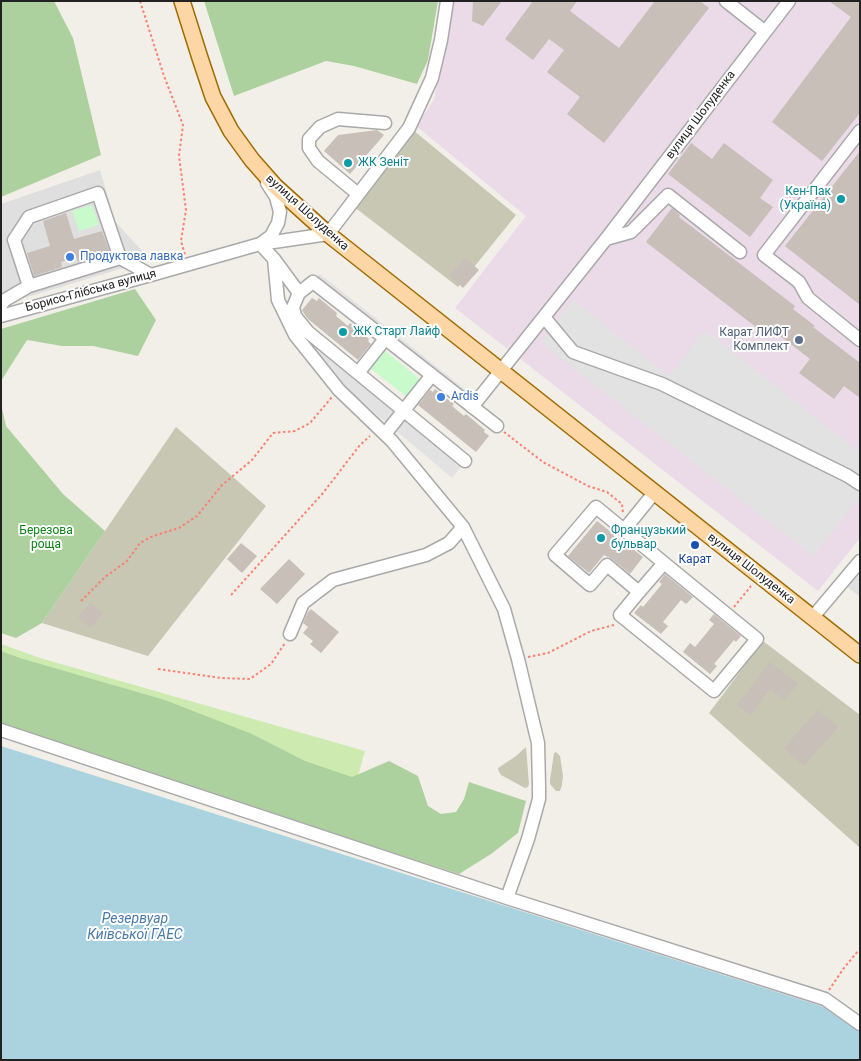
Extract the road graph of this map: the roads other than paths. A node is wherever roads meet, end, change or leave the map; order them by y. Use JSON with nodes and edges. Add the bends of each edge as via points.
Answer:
{"nodes":[{"id":1,"x":182,"y":1,"type":"edge"},
{"id":2,"x":447,"y":1,"type":"edge"},
{"id":3,"x":726,"y":1,"type":"edge"},
{"id":4,"x":783,"y":3,"type":"edge"},
{"id":5,"x":764,"y":31,"type":"junction"},
{"id":6,"x":385,"y":123,"type":"dead end"},
{"id":7,"x":860,"y":130,"type":"edge"},
{"id":8,"x":252,"y":160,"type":"junction"},
{"id":9,"x":358,"y":194,"type":"junction"},
{"id":10,"x":328,"y":234,"type":"junction"},
{"id":11,"x":606,"y":239,"type":"junction"},
{"id":12,"x":260,"y":244,"type":"junction"},
{"id":13,"x":740,"y":252,"type":"dead end"},
{"id":14,"x":120,"y":258,"type":"junction"},
{"id":15,"x":274,"y":259,"type":"junction"},
{"id":16,"x":151,"y":275,"type":"junction"},
{"id":17,"x":28,"y":286,"type":"junction"},
{"id":18,"x":299,"y":293,"type":"junction"},
{"id":19,"x":1,"y":305,"type":"edge"},
{"id":20,"x":1,"y":316,"type":"edge"},
{"id":21,"x":544,"y":317,"type":"junction"},
{"id":22,"x":385,"y":339,"type":"junction"},
{"id":23,"x":860,"y":340,"type":"edge"},
{"id":24,"x":501,"y":371,"type":"junction"},
{"id":25,"x":358,"y":374,"type":"junction"},
{"id":26,"x":432,"y":375,"type":"junction"},
{"id":27,"x":472,"y":407,"type":"junction"},
{"id":28,"x":403,"y":411,"type":"junction"},
{"id":29,"x":497,"y":426,"type":"road end"},
{"id":30,"x":382,"y":430,"type":"junction"},
{"id":31,"x":465,"y":461,"type":"dead end"},
{"id":32,"x":860,"y":484,"type":"edge"},
{"id":33,"x":654,"y":493,"type":"junction"},
{"id":34,"x":463,"y":527,"type":"junction"},
{"id":35,"x":624,"y":530,"type":"junction"},
{"id":36,"x":860,"y":561,"type":"edge"},
{"id":37,"x":664,"y":563,"type":"junction"},
{"id":38,"x":639,"y":592,"type":"junction"},
{"id":39,"x":812,"y":618,"type":"junction"},
{"id":40,"x":290,"y":634,"type":"road end"},
{"id":41,"x":860,"y":655,"type":"edge"},
{"id":42,"x":1,"y":730,"type":"edge"},
{"id":43,"x":507,"y":898,"type":"junction"},
{"id":44,"x":860,"y":1024,"type":"edge"}],
"edges":[{"from":1,"to":8,"type":"main road","name":"вулиця Шолуденка","via":[[213,96],[231,131]]},
{"from":2,"to":9,"type":"street","via":[[432,78],[409,128]]},
{"from":3,"to":5,"type":"street"},
{"from":4,"to":5,"type":"street","name":"вулиця Шолуденка"},
{"from":5,"to":11,"type":"street","name":"вулиця Шолуденка"},
{"from":6,"to":9,"type":"street","via":[[338,118],[320,127],[309,139],[309,148],[318,161]]},
{"from":7,"to":23,"type":"street","via":[[764,255],[799,282],[808,298]]},
{"from":8,"to":10,"type":"main road","name":"вулиця Шолуденка"},
{"from":8,"to":12,"type":"street","via":[[276,196],[280,212],[271,236]]},
{"from":9,"to":10,"type":"street"},
{"from":10,"to":12,"type":"street","name":"Борисо-Глібська вулиця"},
{"from":10,"to":24,"type":"main road","name":"вулиця Шолуденка"},
{"from":11,"to":13,"type":"street","via":[[631,232],[668,195]]},
{"from":11,"to":21,"type":"street","name":"вулиця Шолуденка"},
{"from":12,"to":15,"type":"street"},
{"from":12,"to":16,"type":"street","name":"Борисо-Глібська вулиця"},
{"from":14,"to":16,"type":"street"},
{"from":14,"to":17,"type":"street"},
{"from":14,"to":17,"type":"street","via":[[98,193],[29,217],[14,240]]},
{"from":15,"to":18,"type":"street"},
{"from":15,"to":30,"type":"street","via":[[278,300],[295,335],[339,390]]},
{"from":16,"to":20,"type":"street","name":"Борисо-Глібська вулиця"},
{"from":17,"to":19,"type":"street"},
{"from":18,"to":22,"type":"street","via":[[313,282]]},
{"from":18,"to":25,"type":"street","via":[[293,307],[296,316],[308,332]]},
{"from":21,"to":24,"type":"street","name":"вулиця Шолуденка"},
{"from":21,"to":32,"type":"street","via":[[573,352],[662,384],[840,471]]},
{"from":22,"to":25,"type":"street"},
{"from":22,"to":26,"type":"street"},
{"from":24,"to":27,"type":"street"},
{"from":24,"to":33,"type":"main road","name":"вулиця Шолуденка"},
{"from":25,"to":28,"type":"street"},
{"from":26,"to":27,"type":"street"},
{"from":26,"to":28,"type":"street"},
{"from":27,"to":29,"type":"street"},
{"from":28,"to":30,"type":"street"},
{"from":28,"to":31,"type":"street"},
{"from":30,"to":34,"type":"street"},
{"from":33,"to":35,"type":"street"},
{"from":33,"to":39,"type":"main road","name":"вулиця Шолуденка"},
{"from":34,"to":40,"type":"street","via":[[449,543],[426,554],[333,580],[303,603]]},
{"from":34,"to":43,"type":"street","via":[[504,610],[538,744],[539,799]]},
{"from":35,"to":37,"type":"street"},
{"from":35,"to":38,"type":"street","via":[[596,506],[555,555],[590,585],[607,565]]},
{"from":36,"to":39,"type":"street"},
{"from":37,"to":38,"type":"street"},
{"from":37,"to":38,"type":"street","via":[[756,639],[714,691],[620,616]]},
{"from":39,"to":41,"type":"main road","name":"вулиця Шолуденка"},
{"from":42,"to":43,"type":"street"},
{"from":43,"to":44,"type":"street","via":[[825,999]]}]}
